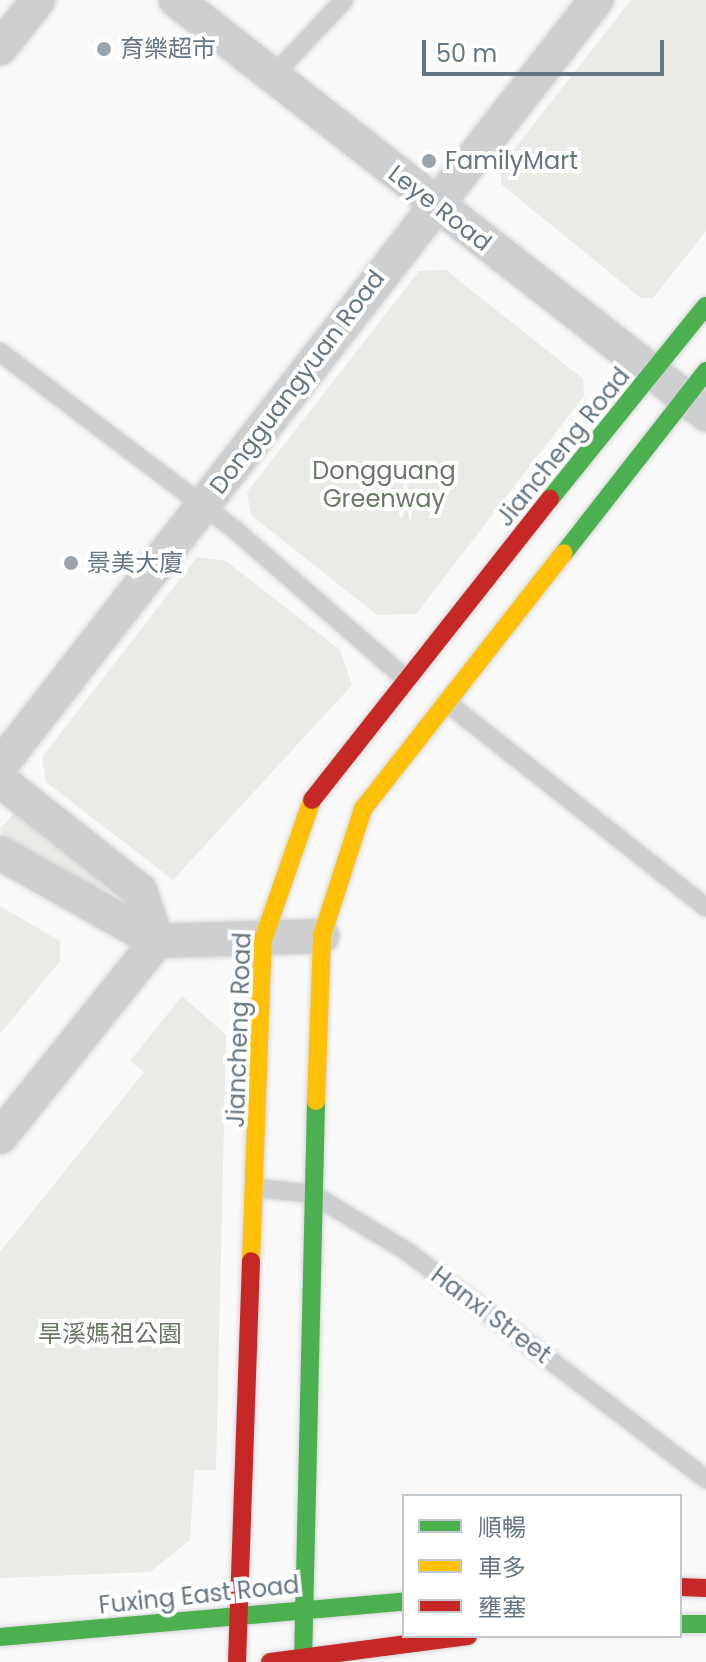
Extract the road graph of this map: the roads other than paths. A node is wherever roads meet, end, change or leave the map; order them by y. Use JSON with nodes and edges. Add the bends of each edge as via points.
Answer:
{"nodes":[{"id":1,"x":38,"y":0,"type":"edge"},
{"id":2,"x":176,"y":0,"type":"edge"},
{"id":3,"x":344,"y":0,"type":"edge"},
{"id":4,"x":596,"y":0,"type":"edge"},
{"id":5,"x":0,"y":48,"type":"edge"},
{"id":6,"x":272,"y":77,"type":"junction"},
{"id":7,"x":433,"y":202,"type":"junction"},
{"id":8,"x":706,"y":306,"type":"edge"},
{"id":9,"x":0,"y":352,"type":"edge"},
{"id":10,"x":706,"y":371,"type":"edge"},
{"id":11,"x":653,"y":374,"type":"junction"},
{"id":12,"x":695,"y":406,"type":"edge"},
{"id":13,"x":204,"y":507,"type":"junction"},
{"id":14,"x":406,"y":679,"type":"junction"},
{"id":15,"x":446,"y":702,"type":"junction"},
{"id":16,"x":0,"y":766,"type":"edge"},
{"id":17,"x":0,"y":780,"type":"edge"},
{"id":18,"x":0,"y":853,"type":"edge"},
{"id":19,"x":706,"y":907,"type":"edge"},
{"id":20,"x":322,"y":936,"type":"junction"},
{"id":21,"x":263,"y":940,"type":"junction"},
{"id":22,"x":157,"y":941,"type":"junction"},
{"id":23,"x":0,"y":1137,"type":"edge"},
{"id":24,"x":258,"y":1188,"type":"junction"},
{"id":25,"x":312,"y":1194,"type":"junction"},
{"id":26,"x":706,"y":1479,"type":"edge"},
{"id":27,"x":682,"y":1587,"type":"edge"},
{"id":28,"x":706,"y":1588,"type":"edge"},
{"id":29,"x":402,"y":1602,"type":"edge"},
{"id":30,"x":303,"y":1608,"type":"junction"},
{"id":31,"x":235,"y":1619,"type":"junction"},
{"id":32,"x":682,"y":1624,"type":"edge"},
{"id":33,"x":706,"y":1624,"type":"edge"},
{"id":34,"x":0,"y":1637,"type":"edge"},
{"id":35,"x":453,"y":1638,"type":"edge"},
{"id":36,"x":303,"y":1658,"type":"edge"},
{"id":37,"x":237,"y":1662,"type":"edge"},
{"id":38,"x":270,"y":1662,"type":"edge"}],
"edges":[{"from":1,"to":5,"type":"street"},
{"from":2,"to":6,"type":"street","name":"Leye Road"},
{"from":3,"to":6,"type":"lane"},
{"from":4,"to":7,"type":"street","name":"Dongguangyuan Road"},
{"from":6,"to":7,"type":"street","name":"Leye Road"},
{"from":7,"to":11,"type":"street","name":"Leye Road"},
{"from":7,"to":13,"type":"street","name":"Dongguangyuan Road"},
{"from":8,"to":11,"type":"main road","name":"Jiancheng Road"},
{"from":9,"to":13,"type":"lane"},
{"from":10,"to":12,"type":"main road"},
{"from":11,"to":12,"type":"street","name":"Leye Road"},
{"from":11,"to":14,"type":"main road","name":"Jiancheng Road"},
{"from":12,"to":15,"type":"main road"},
{"from":13,"to":14,"type":"lane"},
{"from":13,"to":16,"type":"street","name":"Dongguangyuan Road"},
{"from":14,"to":21,"type":"main road","name":"Jiancheng Road","via":[[304,811]]},
{"from":15,"to":19,"type":"lane"},
{"from":15,"to":20,"type":"main road","via":[[363,809]]},
{"from":17,"to":22,"type":"street","via":[[140,891]]},
{"from":18,"to":22,"type":"street"},
{"from":20,"to":21,"type":"street"},
{"from":20,"to":25,"type":"main road"},
{"from":21,"to":22,"type":"street"},
{"from":21,"to":24,"type":"main road","name":"Jiancheng Road"},
{"from":22,"to":23,"type":"street"},
{"from":24,"to":25,"type":"lane","name":"Hanxi Street"},
{"from":24,"to":31,"type":"main road","name":"Jiancheng Road"},
{"from":25,"to":26,"type":"lane","name":"Hanxi Street","via":[[408,1252]]},
{"from":25,"to":30,"type":"main road"},
{"from":27,"to":28,"type":"main road"},
{"from":29,"to":30,"type":"main road","name":"Fuxing East Road"},
{"from":30,"to":31,"type":"main road","name":"Fuxing East Road"},
{"from":30,"to":36,"type":"main road"},
{"from":31,"to":34,"type":"main road","name":"Fuxing East Road"},
{"from":31,"to":37,"type":"main road","name":"Jiancheng Road"},
{"from":32,"to":33,"type":"main road"},
{"from":35,"to":36,"type":"main road"},
{"from":36,"to":38,"type":"main road"}]}
